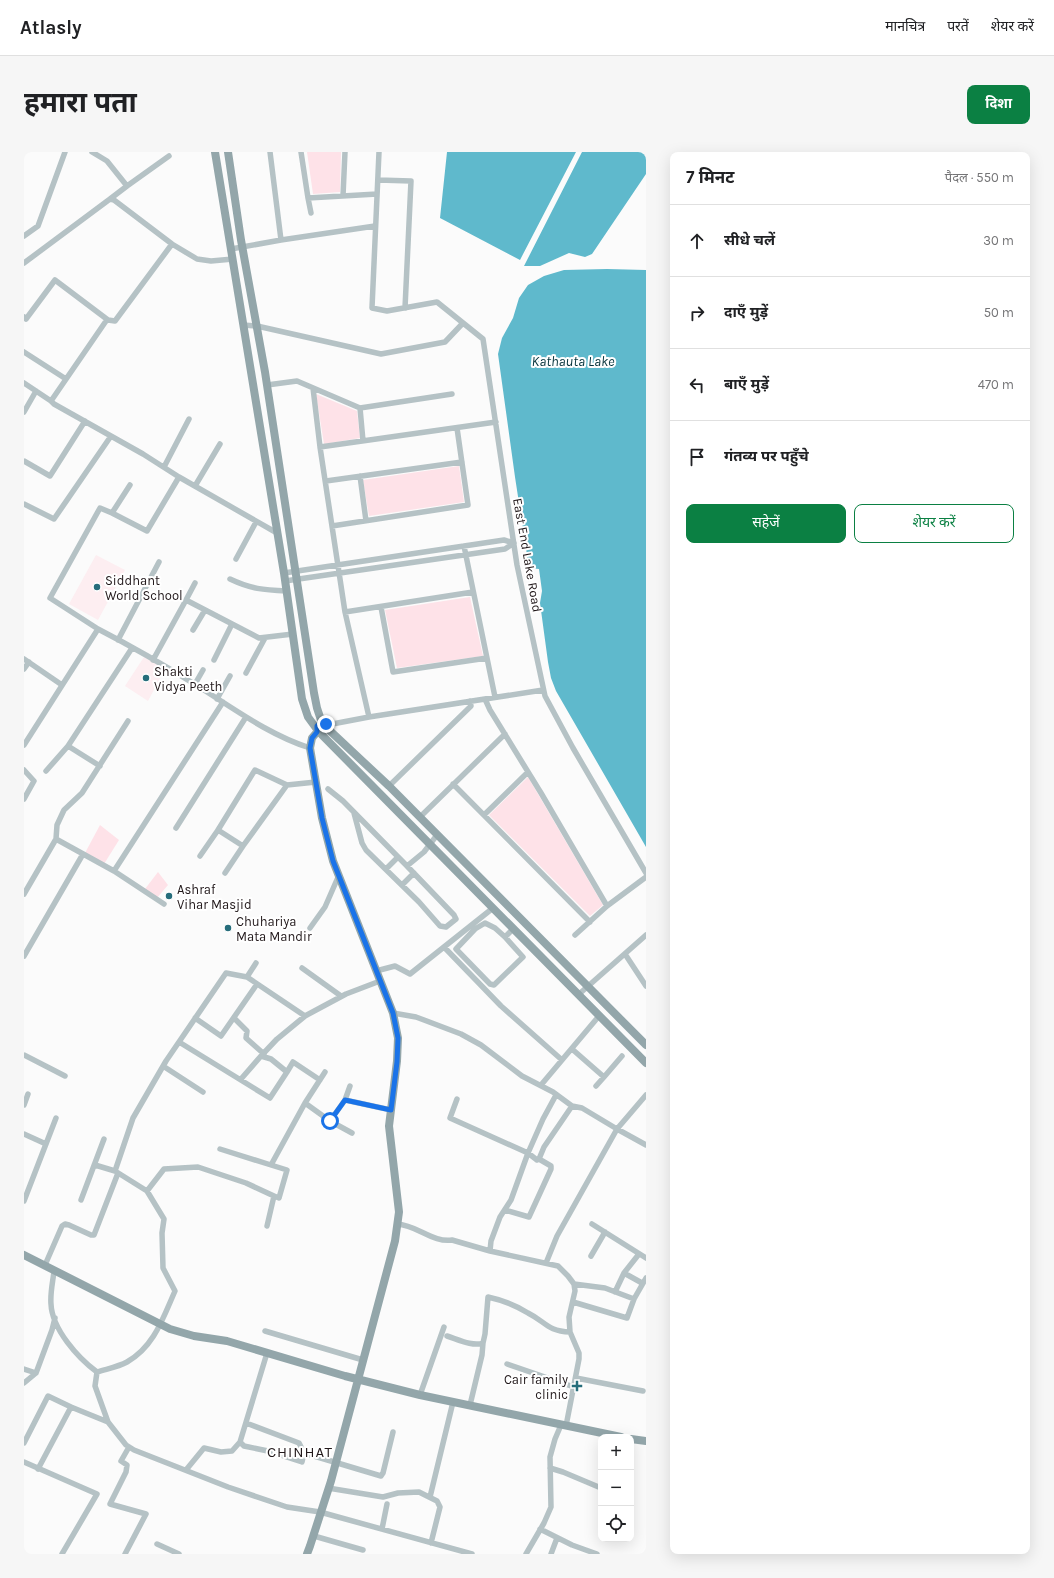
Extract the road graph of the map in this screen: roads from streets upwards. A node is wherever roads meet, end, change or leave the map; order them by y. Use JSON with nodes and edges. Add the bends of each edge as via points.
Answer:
{"nodes":[{"id":1,"x":65,"y":152,"type":"edge"},
{"id":2,"x":92,"y":152,"type":"edge"},
{"id":3,"x":215,"y":152,"type":"edge"},
{"id":4,"x":228,"y":152,"type":"edge"},
{"id":5,"x":270,"y":152,"type":"edge"},
{"id":6,"x":301,"y":152,"type":"edge"},
{"id":7,"x":345,"y":152,"type":"edge"},
{"id":8,"x":379,"y":152,"type":"edge"},
{"id":9,"x":169,"y":156,"type":"dead end"},
{"id":10,"x":378,"y":180,"type":"junction"},
{"id":11,"x":127,"y":186,"type":"junction"},
{"id":12,"x":377,"y":194,"type":"junction"},
{"id":13,"x":343,"y":196,"type":"junction"},
{"id":14,"x":308,"y":198,"type":"junction"},
{"id":15,"x":110,"y":199,"type":"junction"},
{"id":16,"x":311,"y":212,"type":"dead end"},
{"id":17,"x":375,"y":226,"type":"junction"},
{"id":18,"x":24,"y":236,"type":"edge"},
{"id":19,"x":281,"y":240,"type":"junction"},
{"id":20,"x":172,"y":244,"type":"junction"},
{"id":21,"x":242,"y":247,"type":"junction"},
{"id":22,"x":231,"y":249,"type":"junction"},
{"id":23,"x":233,"y":259,"type":"junction"},
{"id":24,"x":24,"y":263,"type":"edge"},
{"id":25,"x":405,"y":308,"type":"junction"},
{"id":26,"x":24,"y":317,"type":"edge"},
{"id":27,"x":108,"y":320,"type":"junction"},
{"id":28,"x":463,"y":323,"type":"junction"},
{"id":29,"x":243,"y":325,"type":"junction"},
{"id":30,"x":257,"y":326,"type":"junction"},
{"id":31,"x":24,"y":352,"type":"edge"},
{"id":32,"x":66,"y":379,"type":"junction"},
{"id":33,"x":24,"y":383,"type":"edge"},
{"id":34,"x":267,"y":385,"type":"junction"},
{"id":35,"x":313,"y":388,"type":"junction"},
{"id":36,"x":36,"y":391,"type":"junction"},
{"id":37,"x":452,"y":394,"type":"dead end"},
{"id":38,"x":51,"y":401,"type":"junction"},
{"id":39,"x":360,"y":408,"type":"junction"},
{"id":40,"x":24,"y":412,"type":"edge"},
{"id":41,"x":189,"y":419,"type":"dead end"},
{"id":42,"x":85,"y":421,"type":"junction"},
{"id":43,"x":496,"y":422,"type":"junction"},
{"id":44,"x":456,"y":428,"type":"junction"},
{"id":45,"x":111,"y":436,"type":"junction"},
{"id":46,"x":363,"y":441,"type":"junction"},
{"id":47,"x":220,"y":444,"type":"dead end"},
{"id":48,"x":320,"y":447,"type":"junction"},
{"id":49,"x":24,"y":462,"type":"edge"},
{"id":50,"x":462,"y":462,"type":"junction"},
{"id":51,"x":164,"y":467,"type":"junction"},
{"id":52,"x":360,"y":476,"type":"junction"},
{"id":53,"x":179,"y":477,"type":"junction"},
{"id":54,"x":326,"y":481,"type":"junction"},
{"id":55,"x":130,"y":485,"type":"dead end"},
{"id":56,"x":195,"y":486,"type":"junction"},
{"id":57,"x":24,"y":504,"type":"edge"},
{"id":58,"x":112,"y":513,"type":"junction"},
{"id":59,"x":366,"y":521,"type":"junction"},
{"id":60,"x":256,"y":522,"type":"junction"},
{"id":61,"x":332,"y":526,"type":"junction"},
{"id":62,"x":277,"y":533,"type":"junction"},
{"id":63,"x":514,"y":543,"type":"junction"},
{"id":64,"x":464,"y":546,"type":"junction"},
{"id":65,"x":465,"y":554,"type":"junction"},
{"id":66,"x":236,"y":559,"type":"dead end"},
{"id":67,"x":159,"y":562,"type":"dead end"},
{"id":68,"x":338,"y":565,"type":"junction"},
{"id":69,"x":339,"y":574,"type":"junction"},
{"id":70,"x":297,"y":576,"type":"junction"},
{"id":71,"x":285,"y":577,"type":"junction"},
{"id":72,"x":230,"y":578,"type":"dead end"},
{"id":73,"x":195,"y":583,"type":"dead end"},
{"id":74,"x":286,"y":591,"type":"junction"},
{"id":75,"x":473,"y":592,"type":"junction"},
{"id":76,"x":186,"y":600,"type":"junction"},
{"id":77,"x":381,"y":607,"type":"junction"},
{"id":78,"x":205,"y":610,"type":"junction"},
{"id":79,"x":345,"y":612,"type":"junction"},
{"id":80,"x":232,"y":624,"type":"junction"},
{"id":81,"x":98,"y":629,"type":"junction"},
{"id":82,"x":193,"y":630,"type":"dead end"},
{"id":83,"x":293,"y":634,"type":"junction"},
{"id":84,"x":265,"y":638,"type":"junction"},
{"id":85,"x":118,"y":640,"type":"junction"},
{"id":86,"x":132,"y":648,"type":"junction"},
{"id":87,"x":487,"y":658,"type":"junction"},
{"id":88,"x":26,"y":660,"type":"edge"},
{"id":89,"x":153,"y":660,"type":"junction"},
{"id":90,"x":214,"y":660,"type":"dead end"},
{"id":91,"x":24,"y":669,"type":"edge"},
{"id":92,"x":204,"y":670,"type":"dead end"},
{"id":93,"x":246,"y":673,"type":"dead end"},
{"id":94,"x":230,"y":676,"type":"dead end"},
{"id":95,"x":195,"y":684,"type":"junction"},
{"id":96,"x":62,"y":685,"type":"junction"},
{"id":97,"x":543,"y":690,"type":"junction"},
{"id":98,"x":495,"y":697,"type":"junction"},
{"id":99,"x":486,"y":699,"type":"junction"},
{"id":100,"x":220,"y":700,"type":"junction"},
{"id":101,"x":470,"y":701,"type":"junction"},
{"id":102,"x":246,"y":717,"type":"junction"},
{"id":103,"x":369,"y":717,"type":"junction"},
{"id":104,"x":128,"y":721,"type":"dead end"},
{"id":105,"x":322,"y":729,"type":"junction"},
{"id":106,"x":504,"y":734,"type":"junction"},
{"id":107,"x":24,"y":745,"type":"edge"},
{"id":108,"x":68,"y":746,"type":"junction"},
{"id":109,"x":310,"y":748,"type":"junction"},
{"id":110,"x":100,"y":766,"type":"junction"},
{"id":111,"x":24,"y":770,"type":"edge"},
{"id":112,"x":46,"y":772,"type":"dead end"},
{"id":113,"x":528,"y":772,"type":"junction"},
{"id":114,"x":316,"y":782,"type":"junction"},
{"id":115,"x":453,"y":784,"type":"junction"},
{"id":116,"x":287,"y":785,"type":"junction"},
{"id":117,"x":389,"y":786,"type":"junction"},
{"id":118,"x":328,"y":789,"type":"dead end"},
{"id":119,"x":24,"y":799,"type":"edge"},
{"id":120,"x":354,"y":813,"type":"junction"},
{"id":121,"x":484,"y":815,"type":"junction"},
{"id":122,"x":420,"y":818,"type":"junction"},
{"id":123,"x":176,"y":828,"type":"dead end"},
{"id":124,"x":218,"y":830,"type":"junction"},
{"id":125,"x":437,"y":835,"type":"junction"},
{"id":126,"x":56,"y":839,"type":"junction"},
{"id":127,"x":243,"y":846,"type":"junction"},
{"id":128,"x":427,"y":846,"type":"junction"},
{"id":129,"x":83,"y":854,"type":"junction"},
{"id":130,"x":200,"y":856,"type":"dead end"},
{"id":131,"x":398,"y":857,"type":"junction"},
{"id":132,"x":407,"y":866,"type":"junction"},
{"id":133,"x":386,"y":869,"type":"junction"},
{"id":134,"x":114,"y":871,"type":"junction"},
{"id":135,"x":225,"y":873,"type":"dead end"},
{"id":136,"x":414,"y":873,"type":"junction"},
{"id":137,"x":646,"y":873,"type":"edge"},
{"id":138,"x":339,"y":875,"type":"junction"},
{"id":139,"x":646,"y":877,"type":"edge"},
{"id":140,"x":402,"y":885,"type":"junction"},
{"id":141,"x":24,"y":894,"type":"edge"},
{"id":142,"x":164,"y":904,"type":"dead end"},
{"id":143,"x":607,"y":906,"type":"junction"},
{"id":144,"x":493,"y":908,"type":"junction"},
{"id":145,"x":590,"y":922,"type":"junction"},
{"id":146,"x":310,"y":928,"type":"dead end"},
{"id":147,"x":513,"y":928,"type":"junction"},
{"id":148,"x":575,"y":935,"type":"dead end"},
{"id":149,"x":646,"y":935,"type":"edge"},
{"id":150,"x":505,"y":937,"type":"junction"},
{"id":151,"x":444,"y":947,"type":"junction"},
{"id":152,"x":625,"y":954,"type":"junction"},
{"id":153,"x":24,"y":956,"type":"edge"},
{"id":154,"x":256,"y":963,"type":"dead end"},
{"id":155,"x":302,"y":968,"type":"dead end"},
{"id":156,"x":376,"y":971,"type":"junction"},
{"id":157,"x":247,"y":977,"type":"junction"},
{"id":158,"x":380,"y":981,"type":"junction"},
{"id":159,"x":257,"y":984,"type":"junction"},
{"id":160,"x":588,"y":986,"type":"junction"},
{"id":161,"x":646,"y":986,"type":"edge"},
{"id":162,"x":578,"y":995,"type":"junction"},
{"id":163,"x":341,"y":996,"type":"junction"},
{"id":164,"x":393,"y":1013,"type":"junction"},
{"id":165,"x":304,"y":1016,"type":"junction"},
{"id":166,"x":600,"y":1016,"type":"junction"},
{"id":167,"x":195,"y":1018,"type":"junction"},
{"id":168,"x":234,"y":1018,"type":"junction"},
{"id":169,"x":179,"y":1042,"type":"junction"},
{"id":170,"x":646,"y":1045,"type":"edge"},
{"id":171,"x":572,"y":1049,"type":"junction"},
{"id":172,"x":24,"y":1055,"type":"edge"},
{"id":173,"x":262,"y":1055,"type":"junction"},
{"id":174,"x":622,"y":1056,"type":"dead end"},
{"id":175,"x":562,"y":1060,"type":"junction"},
{"id":176,"x":646,"y":1063,"type":"edge"},
{"id":177,"x":163,"y":1066,"type":"junction"},
{"id":178,"x":287,"y":1072,"type":"junction"},
{"id":179,"x":325,"y":1072,"type":"dead end"},
{"id":180,"x":65,"y":1076,"type":"dead end"},
{"id":181,"x":604,"y":1077,"type":"junction"},
{"id":182,"x":241,"y":1080,"type":"junction"},
{"id":183,"x":320,"y":1080,"type":"junction"},
{"id":184,"x":541,"y":1085,"type":"junction"},
{"id":185,"x":350,"y":1086,"type":"dead end"},
{"id":186,"x":596,"y":1086,"type":"dead end"},
{"id":187,"x":203,"y":1092,"type":"dead end"},
{"id":188,"x":28,"y":1094,"type":"dead end"},
{"id":189,"x":556,"y":1095,"type":"junction"},
{"id":190,"x":646,"y":1095,"type":"edge"},
{"id":191,"x":457,"y":1099,"type":"dead end"},
{"id":192,"x":345,"y":1100,"type":"junction"},
{"id":193,"x":305,"y":1103,"type":"junction"},
{"id":194,"x":24,"y":1105,"type":"edge"},
{"id":195,"x":572,"y":1106,"type":"junction"},
{"id":196,"x":391,"y":1110,"type":"junction"},
{"id":197,"x":56,"y":1118,"type":"dead end"},
{"id":198,"x":330,"y":1121,"type":"junction"},
{"id":199,"x":617,"y":1129,"type":"junction"},
{"id":200,"x":352,"y":1133,"type":"dead end"},
{"id":201,"x":24,"y":1134,"type":"edge"},
{"id":202,"x":104,"y":1139,"type":"dead end"},
{"id":203,"x":46,"y":1144,"type":"junction"},
{"id":204,"x":646,"y":1145,"type":"edge"},
{"id":205,"x":220,"y":1149,"type":"dead end"},
{"id":206,"x":528,"y":1153,"type":"junction"},
{"id":207,"x":539,"y":1159,"type":"junction"},
{"id":208,"x":95,"y":1165,"type":"junction"},
{"id":209,"x":271,"y":1165,"type":"junction"},
{"id":210,"x":116,"y":1172,"type":"junction"},
{"id":211,"x":146,"y":1191,"type":"junction"},
{"id":212,"x":274,"y":1196,"type":"junction"},
{"id":213,"x":81,"y":1200,"type":"dead end"},
{"id":214,"x":24,"y":1201,"type":"edge"},
{"id":215,"x":505,"y":1210,"type":"junction"},
{"id":216,"x":397,"y":1224,"type":"junction"},
{"id":217,"x":592,"y":1224,"type":"dead end"},
{"id":218,"x":267,"y":1226,"type":"dead end"},
{"id":219,"x":606,"y":1232,"type":"junction"},
{"id":220,"x":490,"y":1251,"type":"junction"},
{"id":221,"x":639,"y":1254,"type":"junction"},
{"id":222,"x":24,"y":1255,"type":"edge"},
{"id":223,"x":591,"y":1256,"type":"dead end"},
{"id":224,"x":646,"y":1258,"type":"edge"},
{"id":225,"x":546,"y":1263,"type":"junction"},
{"id":226,"x":45,"y":1266,"type":"junction"},
{"id":227,"x":54,"y":1270,"type":"junction"},
{"id":228,"x":624,"y":1273,"type":"junction"},
{"id":229,"x":644,"y":1280,"type":"edge"},
{"id":230,"x":574,"y":1284,"type":"junction"},
{"id":231,"x":615,"y":1292,"type":"junction"},
{"id":232,"x":634,"y":1299,"type":"junction"},
{"id":233,"x":573,"y":1302,"type":"junction"},
{"id":234,"x":55,"y":1318,"type":"junction"},
{"id":235,"x":160,"y":1324,"type":"junction"},
{"id":236,"x":444,"y":1328,"type":"dead end"},
{"id":237,"x":265,"y":1331,"type":"dead end"},
{"id":238,"x":570,"y":1332,"type":"junction"},
{"id":239,"x":448,"y":1336,"type":"dead end"},
{"id":240,"x":483,"y":1343,"type":"junction"},
{"id":241,"x":267,"y":1353,"type":"junction"},
{"id":242,"x":363,"y":1360,"type":"junction"},
{"id":243,"x":507,"y":1364,"type":"dead end"},
{"id":244,"x":24,"y":1369,"type":"edge"},
{"id":245,"x":36,"y":1372,"type":"junction"},
{"id":246,"x":97,"y":1372,"type":"junction"},
{"id":247,"x":576,"y":1378,"type":"junction"},
{"id":248,"x":358,"y":1379,"type":"junction"},
{"id":249,"x":24,"y":1383,"type":"edge"},
{"id":250,"x":574,"y":1387,"type":"junction"},
{"id":251,"x":643,"y":1391,"type":"dead end"},
{"id":252,"x":420,"y":1395,"type":"junction"},
{"id":253,"x":453,"y":1402,"type":"junction"},
{"id":254,"x":470,"y":1406,"type":"junction"},
{"id":255,"x":71,"y":1407,"type":"junction"},
{"id":256,"x":108,"y":1422,"type":"junction"},
{"id":257,"x":246,"y":1423,"type":"junction"},
{"id":258,"x":564,"y":1426,"type":"junction"},
{"id":259,"x":393,"y":1432,"type":"dead end"},
{"id":260,"x":605,"y":1434,"type":"edge"},
{"id":261,"x":634,"y":1439,"type":"edge"},
{"id":262,"x":646,"y":1441,"type":"edge"},
{"id":263,"x":240,"y":1442,"type":"junction"},
{"id":264,"x":24,"y":1443,"type":"edge"},
{"id":265,"x":129,"y":1447,"type":"junction"},
{"id":266,"x":304,"y":1453,"type":"junction"},
{"id":267,"x":24,"y":1462,"type":"edge"},
{"id":268,"x":336,"y":1462,"type":"junction"},
{"id":269,"x":550,"y":1468,"type":"junction"},
{"id":270,"x":38,"y":1469,"type":"junction"},
{"id":271,"x":186,"y":1470,"type":"junction"},
{"id":272,"x":598,"y":1487,"type":"edge"},
{"id":273,"x":328,"y":1488,"type":"junction"},
{"id":274,"x":430,"y":1497,"type":"junction"},
{"id":275,"x":387,"y":1504,"type":"dead end"},
{"id":276,"x":320,"y":1512,"type":"junction"},
{"id":277,"x":382,"y":1529,"type":"junction"},
{"id":278,"x":540,"y":1529,"type":"junction"},
{"id":279,"x":314,"y":1536,"type":"junction"},
{"id":280,"x":557,"y":1538,"type":"junction"},
{"id":281,"x":431,"y":1543,"type":"junction"},
{"id":282,"x":157,"y":1544,"type":"dead end"},
{"id":283,"x":363,"y":1550,"type":"dead end"},
{"id":284,"x":62,"y":1554,"type":"edge"},
{"id":285,"x":125,"y":1554,"type":"edge"},
{"id":286,"x":180,"y":1554,"type":"edge"},
{"id":287,"x":306,"y":1554,"type":"edge"},
{"id":288,"x":472,"y":1554,"type":"edge"},
{"id":289,"x":526,"y":1554,"type":"edge"},
{"id":290,"x":551,"y":1554,"type":"edge"},
{"id":291,"x":597,"y":1554,"type":"edge"}],
"edges":[{"from":1,"to":18,"type":"street","via":[[38,226]]},
{"from":2,"to":11,"type":"street","via":[[107,161]]},
{"from":3,"to":22,"type":"street"},
{"from":4,"to":21,"type":"street"},
{"from":5,"to":19,"type":"street"},
{"from":6,"to":14,"type":"street"},
{"from":7,"to":13,"type":"street"},
{"from":8,"to":10,"type":"street"},
{"from":9,"to":11,"type":"street"},
{"from":10,"to":12,"type":"street"},
{"from":10,"to":25,"type":"street","via":[[411,181]]},
{"from":11,"to":15,"type":"street"},
{"from":12,"to":13,"type":"street"},
{"from":12,"to":17,"type":"street"},
{"from":13,"to":14,"type":"street"},
{"from":14,"to":16,"type":"street"},
{"from":15,"to":20,"type":"street"},
{"from":15,"to":24,"type":"street"},
{"from":17,"to":19,"type":"street"},
{"from":17,"to":25,"type":"street","name":"East End Lake Road","via":[[372,308],[387,311]]},
{"from":19,"to":21,"type":"street"},
{"from":20,"to":23,"type":"street","via":[[203,261]]},
{"from":20,"to":27,"type":"street","via":[[115,321]]},
{"from":21,"to":22,"type":"street"},
{"from":21,"to":30,"type":"street"},
{"from":22,"to":23,"type":"street"},
{"from":23,"to":29,"type":"street"},
{"from":25,"to":28,"type":"street","name":"East End Lake Road","via":[[437,302]]},
{"from":26,"to":27,"type":"street","via":[[26,319],[55,280]]},
{"from":27,"to":32,"type":"street"},
{"from":28,"to":30,"type":"street","via":[[445,342],[381,354]]},
{"from":28,"to":43,"type":"street","name":"East End Lake Road","via":[[483,339]]},
{"from":29,"to":30,"type":"street"},
{"from":29,"to":62,"type":"street"},
{"from":30,"to":34,"type":"street"},
{"from":31,"to":32,"type":"street"},
{"from":32,"to":38,"type":"street"},
{"from":33,"to":36,"type":"street"},
{"from":34,"to":35,"type":"street","via":[[297,381]]},
{"from":34,"to":70,"type":"street"},
{"from":35,"to":39,"type":"street"},
{"from":35,"to":48,"type":"street"},
{"from":36,"to":38,"type":"street"},
{"from":36,"to":40,"type":"street"},
{"from":37,"to":39,"type":"street"},
{"from":38,"to":42,"type":"street"},
{"from":39,"to":46,"type":"street"},
{"from":41,"to":51,"type":"street"},
{"from":42,"to":45,"type":"street"},
{"from":42,"to":49,"type":"street","via":[[50,476]]},
{"from":43,"to":44,"type":"street"},
{"from":43,"to":63,"type":"street","name":"East End Lake Road"},
{"from":44,"to":46,"type":"street"},
{"from":44,"to":50,"type":"street"},
{"from":45,"to":51,"type":"street"},
{"from":45,"to":57,"type":"street","via":[[54,519]]},
{"from":46,"to":48,"type":"street"},
{"from":47,"to":56,"type":"street"},
{"from":48,"to":54,"type":"street"},
{"from":50,"to":52,"type":"street"},
{"from":50,"to":59,"type":"street","via":[[468,505]]},
{"from":51,"to":53,"type":"street"},
{"from":52,"to":54,"type":"street"},
{"from":52,"to":59,"type":"street"},
{"from":53,"to":56,"type":"street"},
{"from":53,"to":58,"type":"street","via":[[148,531]]},
{"from":54,"to":61,"type":"street"},
{"from":55,"to":58,"type":"street"},
{"from":56,"to":60,"type":"street"},
{"from":58,"to":81,"type":"street","via":[[100,508],[50,598]]},
{"from":59,"to":61,"type":"street"},
{"from":60,"to":62,"type":"street"},
{"from":60,"to":66,"type":"street"},
{"from":61,"to":68,"type":"street"},
{"from":62,"to":71,"type":"street"},
{"from":63,"to":64,"type":"street","via":[[504,540]]},
{"from":63,"to":65,"type":"street","via":[[505,548]]},
{"from":63,"to":97,"type":"street","name":"East End Lake Road"},
{"from":64,"to":65,"type":"street"},
{"from":64,"to":68,"type":"street"},
{"from":65,"to":69,"type":"street"},
{"from":65,"to":75,"type":"street"},
{"from":67,"to":85,"type":"street"},
{"from":68,"to":69,"type":"street"},
{"from":68,"to":70,"type":"street"},
{"from":69,"to":70,"type":"street"},
{"from":69,"to":79,"type":"street"},
{"from":70,"to":71,"type":"street"},
{"from":70,"to":71,"type":"street"},
{"from":70,"to":105,"type":"street"},
{"from":71,"to":74,"type":"street"},
{"from":72,"to":74,"type":"street","via":[[258,590]]},
{"from":73,"to":76,"type":"street"},
{"from":74,"to":83,"type":"street"},
{"from":75,"to":77,"type":"street"},
{"from":75,"to":87,"type":"street"},
{"from":76,"to":78,"type":"street"},
{"from":76,"to":89,"type":"street"},
{"from":77,"to":79,"type":"street"},
{"from":77,"to":87,"type":"street","via":[[393,672]]},
{"from":78,"to":80,"type":"street"},
{"from":78,"to":82,"type":"street"},
{"from":79,"to":103,"type":"street"},
{"from":80,"to":84,"type":"street","via":[[259,638]]},
{"from":80,"to":90,"type":"street"},
{"from":81,"to":85,"type":"street"},
{"from":81,"to":96,"type":"street"},
{"from":83,"to":84,"type":"street"},
{"from":83,"to":105,"type":"street","via":[[302,699],[308,716]]},
{"from":84,"to":93,"type":"street"},
{"from":85,"to":86,"type":"street"},
{"from":86,"to":89,"type":"street"},
{"from":86,"to":108,"type":"street"},
{"from":87,"to":98,"type":"street"},
{"from":88,"to":91,"type":"street"},
{"from":88,"to":96,"type":"street"},
{"from":89,"to":95,"type":"street"},
{"from":92,"to":95,"type":"street"},
{"from":94,"to":100,"type":"street"},
{"from":95,"to":100,"type":"street"},
{"from":96,"to":107,"type":"street"},
{"from":97,"to":98,"type":"street"},
{"from":97,"to":137,"type":"street","name":"East End Lake Road","via":[[573,748]]},
{"from":98,"to":99,"type":"street"},
{"from":99,"to":101,"type":"street"},
{"from":99,"to":106,"type":"street"},
{"from":100,"to":102,"type":"street"},
{"from":100,"to":134,"type":"street"},
{"from":101,"to":103,"type":"street"},
{"from":101,"to":117,"type":"street","via":[[471,706]]},
{"from":102,"to":109,"type":"street","via":[[292,742]]},
{"from":102,"to":123,"type":"street"},
{"from":103,"to":105,"type":"street"},
{"from":104,"to":110,"type":"street"},
{"from":105,"to":109,"type":"street","via":[[312,738]]},
{"from":105,"to":117,"type":"street"},
{"from":105,"to":128,"type":"street"},
{"from":106,"to":113,"type":"street"},
{"from":106,"to":115,"type":"street"},
{"from":108,"to":110,"type":"street"},
{"from":108,"to":112,"type":"street"},
{"from":109,"to":114,"type":"street"},
{"from":110,"to":126,"type":"street","via":[[82,793],[64,810],[57,825]]},
{"from":111,"to":119,"type":"street","via":[[34,781]]},
{"from":113,"to":121,"type":"street"},
{"from":113,"to":143,"type":"street"},
{"from":114,"to":116,"type":"street"},
{"from":114,"to":138,"type":"street","via":[[322,818]]},
{"from":115,"to":121,"type":"street"},
{"from":115,"to":122,"type":"street"},
{"from":116,"to":124,"type":"street","via":[[255,770]]},
{"from":116,"to":127,"type":"street"},
{"from":117,"to":122,"type":"street"},
{"from":118,"to":120,"type":"street"},
{"from":120,"to":131,"type":"street"},
{"from":120,"to":133,"type":"street","via":[[362,844]]},
{"from":121,"to":145,"type":"street"},
{"from":122,"to":125,"type":"street"},
{"from":124,"to":127,"type":"street"},
{"from":124,"to":130,"type":"street"},
{"from":125,"to":128,"type":"street"},
{"from":125,"to":160,"type":"street"},
{"from":126,"to":129,"type":"street"},
{"from":126,"to":141,"type":"street"},
{"from":127,"to":135,"type":"street"},
{"from":128,"to":132,"type":"street"},
{"from":128,"to":144,"type":"street"},
{"from":129,"to":134,"type":"street"},
{"from":129,"to":153,"type":"street"},
{"from":131,"to":132,"type":"street"},
{"from":131,"to":133,"type":"street"},
{"from":132,"to":136,"type":"street"},
{"from":133,"to":140,"type":"street"},
{"from":134,"to":142,"type":"street"},
{"from":136,"to":140,"type":"street"},
{"from":136,"to":140,"type":"street","via":[[456,919],[446,928],[440,926]]},
{"from":138,"to":146,"type":"street","via":[[325,907]]},
{"from":138,"to":156,"type":"street"},
{"from":139,"to":143,"type":"street"},
{"from":143,"to":145,"type":"street"},
{"from":144,"to":147,"type":"street"},
{"from":144,"to":151,"type":"street"},
{"from":145,"to":148,"type":"street"},
{"from":147,"to":150,"type":"street"},
{"from":147,"to":162,"type":"street"},
{"from":149,"to":152,"type":"street"},
{"from":150,"to":150,"type":"street","via":[[485,923],[475,929],[456,949],[490,984],[494,985],[524,957]]},
{"from":151,"to":156,"type":"street","via":[[410,974],[395,966]]},
{"from":151,"to":175,"type":"street","via":[[501,1006]]},
{"from":152,"to":160,"type":"street"},
{"from":152,"to":161,"type":"street"},
{"from":154,"to":157,"type":"street"},
{"from":155,"to":163,"type":"street"},
{"from":156,"to":158,"type":"street"},
{"from":157,"to":159,"type":"street"},
{"from":157,"to":167,"type":"street","via":[[226,973]]},
{"from":158,"to":163,"type":"street"},
{"from":158,"to":164,"type":"street"},
{"from":159,"to":165,"type":"street"},
{"from":159,"to":168,"type":"street"},
{"from":160,"to":162,"type":"street"},
{"from":160,"to":170,"type":"street"},
{"from":162,"to":166,"type":"street"},
{"from":163,"to":165,"type":"street"},
{"from":164,"to":184,"type":"street","via":[[416,1017],[461,1034],[481,1045],[522,1076]]},
{"from":164,"to":196,"type":"street","via":[[398,1038]]},
{"from":165,"to":173,"type":"street"},
{"from":166,"to":171,"type":"street"},
{"from":166,"to":176,"type":"street"},
{"from":167,"to":168,"type":"street","via":[[221,1036]]},
{"from":167,"to":169,"type":"street"},
{"from":168,"to":173,"type":"street","via":[[247,1031],[246,1038]]},
{"from":169,"to":177,"type":"street"},
{"from":169,"to":182,"type":"street"},
{"from":171,"to":175,"type":"street"},
{"from":171,"to":181,"type":"street"},
{"from":172,"to":180,"type":"street"},
{"from":173,"to":178,"type":"street"},
{"from":173,"to":182,"type":"street"},
{"from":174,"to":181,"type":"street"},
{"from":175,"to":184,"type":"street"},
{"from":177,"to":187,"type":"street"},
{"from":177,"to":210,"type":"street","via":[[133,1118]]},
{"from":178,"to":182,"type":"street","via":[[270,1098]]},
{"from":178,"to":183,"type":"street","via":[[293,1062]]},
{"from":179,"to":183,"type":"street"},
{"from":181,"to":186,"type":"street"},
{"from":183,"to":193,"type":"street"},
{"from":184,"to":189,"type":"street"},
{"from":185,"to":192,"type":"street"},
{"from":188,"to":194,"type":"street"},
{"from":189,"to":195,"type":"street"},
{"from":189,"to":206,"type":"street"},
{"from":190,"to":199,"type":"street"},
{"from":191,"to":206,"type":"street","via":[[450,1118]]},
{"from":192,"to":196,"type":"street"},
{"from":192,"to":198,"type":"street"},
{"from":193,"to":198,"type":"street"},
{"from":193,"to":209,"type":"street"},
{"from":195,"to":199,"type":"street","via":[[582,1108]]},
{"from":195,"to":207,"type":"street","via":[[549,1139]]},
{"from":196,"to":216,"type":"street","via":[[388,1126],[398,1194]]},
{"from":197,"to":203,"type":"street"},
{"from":198,"to":200,"type":"street"},
{"from":199,"to":204,"type":"street"},
{"from":199,"to":225,"type":"street","via":[[557,1236]]},
{"from":201,"to":203,"type":"street"},
{"from":202,"to":208,"type":"street"},
{"from":203,"to":214,"type":"street"},
{"from":205,"to":209,"type":"street"},
{"from":206,"to":207,"type":"street"},
{"from":206,"to":215,"type":"street"},
{"from":207,"to":215,"type":"street","via":[[551,1166],[551,1169],[529,1217]]},
{"from":208,"to":210,"type":"street"},
{"from":208,"to":213,"type":"street"},
{"from":209,"to":212,"type":"street","via":[[287,1170],[279,1198]]},
{"from":210,"to":211,"type":"street"},
{"from":210,"to":226,"type":"street","via":[[94,1234],[91,1236],[65,1224]]},
{"from":211,"to":212,"type":"street","via":[[164,1169],[198,1167],[246,1183]]},
{"from":211,"to":235,"type":"street","via":[[164,1218],[163,1268],[175,1291]]},
{"from":212,"to":218,"type":"street"},
{"from":215,"to":220,"type":"street","via":[[491,1241]]},
{"from":216,"to":220,"type":"street","via":[[416,1228],[436,1239],[460,1242]]},
{"from":216,"to":242,"type":"street","via":[[395,1241]]},
{"from":217,"to":219,"type":"street"},
{"from":219,"to":221,"type":"street"},
{"from":219,"to":223,"type":"street"},
{"from":220,"to":225,"type":"street"},
{"from":221,"to":224,"type":"street"},
{"from":221,"to":228,"type":"street"},
{"from":222,"to":226,"type":"street"},
{"from":225,"to":230,"type":"street","via":[[558,1266]]},
{"from":226,"to":227,"type":"street"},
{"from":227,"to":234,"type":"street","via":[[51,1305]]},
{"from":227,"to":235,"type":"street"},
{"from":228,"to":229,"type":"street"},
{"from":228,"to":231,"type":"street"},
{"from":229,"to":232,"type":"street"},
{"from":230,"to":231,"type":"street","via":[[605,1288]]},
{"from":230,"to":233,"type":"street"},
{"from":231,"to":232,"type":"street"},
{"from":232,"to":233,"type":"street","via":[[627,1318]]},
{"from":233,"to":238,"type":"street","via":[[569,1316]]},
{"from":234,"to":245,"type":"street"},
{"from":234,"to":246,"type":"street","via":[[68,1342]]},
{"from":235,"to":241,"type":"street","via":[[194,1336],[226,1341]]},
{"from":235,"to":246,"type":"street","via":[[156,1334],[138,1355],[126,1363]]},
{"from":236,"to":252,"type":"street"},
{"from":237,"to":242,"type":"street"},
{"from":238,"to":240,"type":"street","via":[[558,1331],[503,1300],[488,1297]]},
{"from":238,"to":247,"type":"street","via":[[579,1353]]},
{"from":239,"to":240,"type":"street","via":[[467,1342]]},
{"from":240,"to":254,"type":"street"},
{"from":241,"to":248,"type":"street"},
{"from":241,"to":257,"type":"street"},
{"from":242,"to":248,"type":"street"},
{"from":243,"to":250,"type":"street"},
{"from":244,"to":245,"type":"street"},
{"from":245,"to":249,"type":"street"},
{"from":246,"to":256,"type":"street","via":[[95,1386]]},
{"from":247,"to":250,"type":"street"},
{"from":247,"to":251,"type":"street"},
{"from":248,"to":252,"type":"street"},
{"from":248,"to":268,"type":"street"},
{"from":250,"to":258,"type":"street"},
{"from":252,"to":253,"type":"street"},
{"from":253,"to":254,"type":"street"},
{"from":253,"to":274,"type":"street"},
{"from":254,"to":258,"type":"street"},
{"from":255,"to":256,"type":"street"},
{"from":255,"to":264,"type":"street","via":[[48,1396]]},
{"from":255,"to":270,"type":"street"},
{"from":256,"to":265,"type":"street"},
{"from":257,"to":263,"type":"street"},
{"from":257,"to":266,"type":"street","via":[[299,1443]]},
{"from":258,"to":260,"type":"street"},
{"from":258,"to":269,"type":"street","via":[[552,1449]]},
{"from":259,"to":268,"type":"street","via":[[382,1476]]},
{"from":261,"to":262,"type":"street"},
{"from":263,"to":266,"type":"street","via":[[244,1446],[302,1462]]},
{"from":263,"to":271,"type":"street","via":[[232,1451],[221,1452],[204,1448]]},
{"from":265,"to":271,"type":"street"},
{"from":265,"to":285,"type":"street","via":[[122,1461],[127,1466],[126,1472],[110,1504],[146,1514]]},
{"from":266,"to":268,"type":"street"},
{"from":267,"to":270,"type":"street"},
{"from":268,"to":273,"type":"street"},
{"from":269,"to":272,"type":"street"},
{"from":269,"to":278,"type":"street","via":[[552,1500]]},
{"from":270,"to":284,"type":"street","via":[[98,1494]]},
{"from":271,"to":276,"type":"street","via":[[287,1507]]},
{"from":273,"to":274,"type":"street","via":[[383,1497],[419,1492]]},
{"from":273,"to":276,"type":"street"},
{"from":274,"to":281,"type":"street","via":[[437,1501],[440,1507]]},
{"from":275,"to":277,"type":"street"},
{"from":276,"to":277,"type":"street"},
{"from":276,"to":279,"type":"street"},
{"from":277,"to":281,"type":"street"},
{"from":278,"to":280,"type":"street"},
{"from":278,"to":289,"type":"street"},
{"from":279,"to":283,"type":"street"},
{"from":279,"to":287,"type":"street"},
{"from":280,"to":290,"type":"street"},
{"from":280,"to":291,"type":"street"},
{"from":281,"to":288,"type":"street"},
{"from":282,"to":286,"type":"street"}]}
